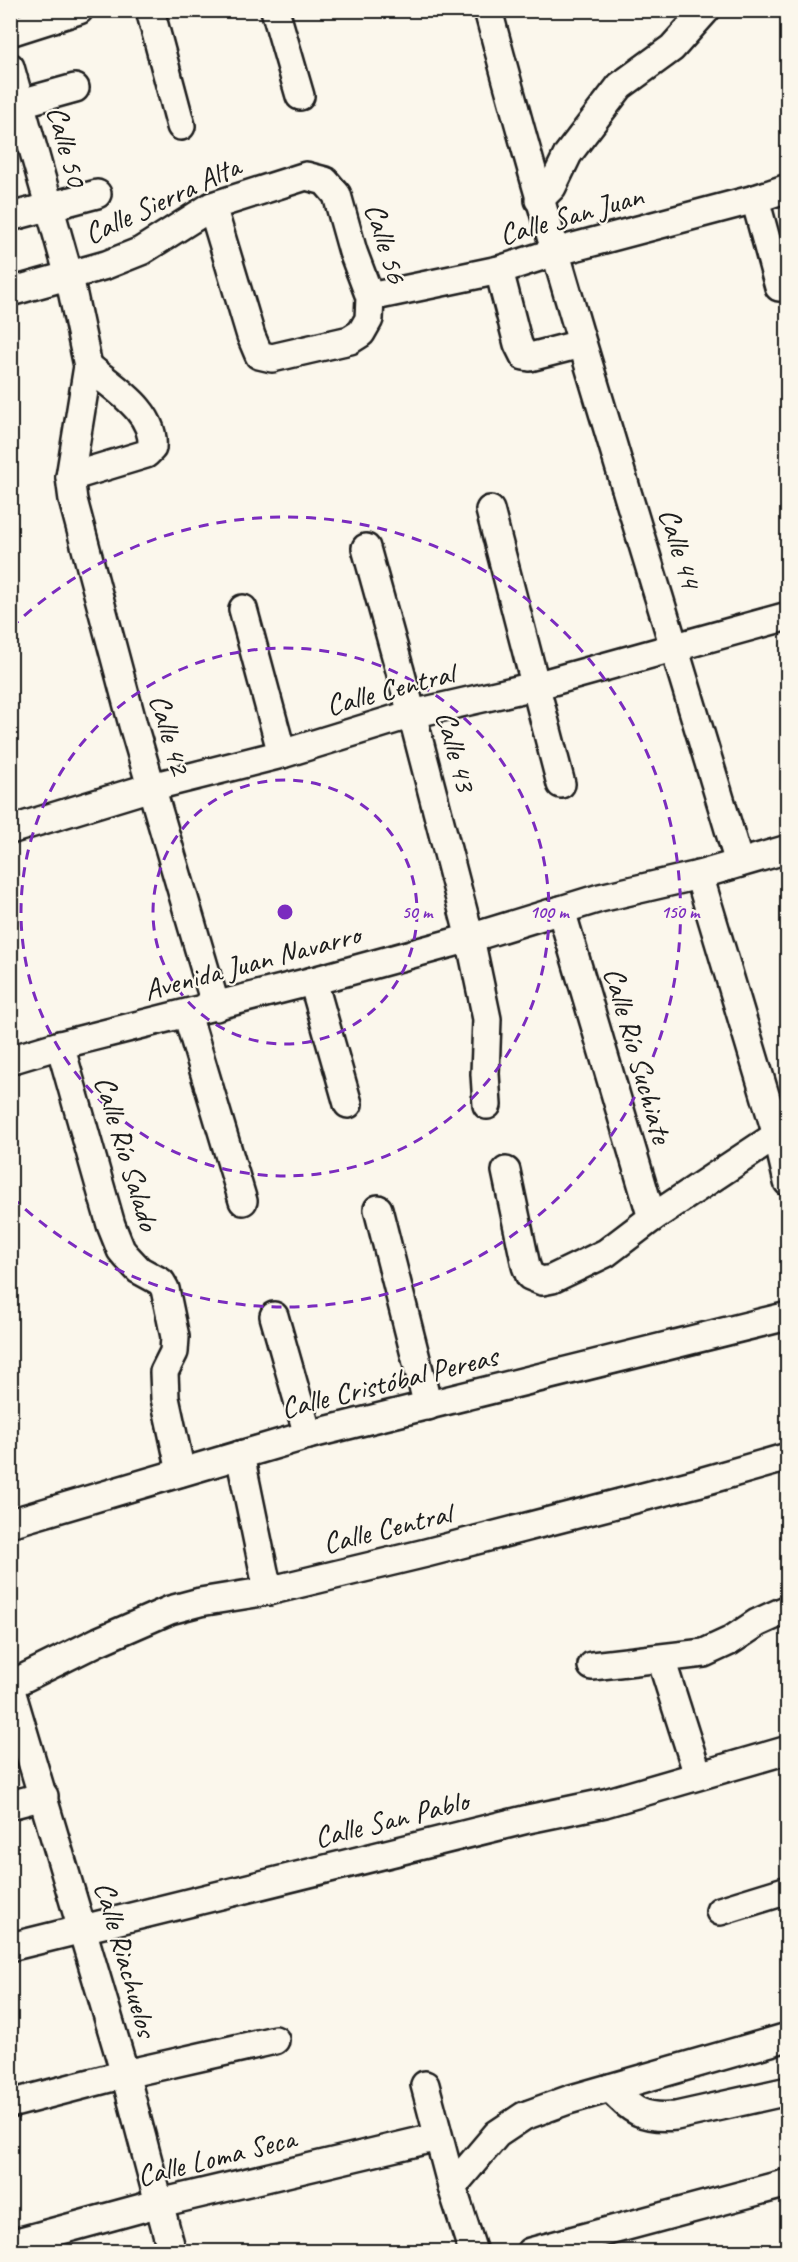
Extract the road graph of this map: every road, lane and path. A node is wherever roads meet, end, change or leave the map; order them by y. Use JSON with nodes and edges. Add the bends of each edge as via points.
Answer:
{"nodes":[{"id":1,"x":79,"y":10,"type":"edge"},
{"id":2,"x":150,"y":10,"type":"edge"},
{"id":3,"x":275,"y":10,"type":"edge"},
{"id":4,"x":488,"y":10,"type":"edge"},
{"id":5,"x":706,"y":10,"type":"edge"},
{"id":6,"x":10,"y":32,"type":"edge"},
{"id":7,"x":10,"y":67,"type":"edge"},
{"id":8,"x":75,"y":88,"type":"dead end"},
{"id":9,"x":300,"y":96,"type":"dead end"},
{"id":10,"x":16,"y":105,"type":"edge"},
{"id":11,"x":181,"y":126,"type":"dead end"},
{"id":12,"x":306,"y":176,"type":"joint"},
{"id":13,"x":788,"y":188,"type":"edge"},
{"id":14,"x":98,"y":194,"type":"dead end"},
{"id":15,"x":755,"y":199,"type":"junction"},
{"id":16,"x":540,"y":200,"type":"junction"},
{"id":17,"x":50,"y":206,"type":"junction"},
{"id":18,"x":212,"y":206,"type":"junction"},
{"id":19,"x":10,"y":217,"type":"edge"},
{"id":20,"x":555,"y":252,"type":"junction"},
{"id":21,"x":499,"y":270,"type":"junction"},
{"id":22,"x":69,"y":276,"type":"junction"},
{"id":23,"x":779,"y":287,"type":"dead end"},
{"id":24,"x":10,"y":292,"type":"edge"},
{"id":25,"x":370,"y":297,"type":"junction"},
{"id":26,"x":581,"y":344,"type":"junction"},
{"id":27,"x":88,"y":366,"type":"junction"},
{"id":28,"x":70,"y":477,"type":"junction"},
{"id":29,"x":490,"y":510,"type":"dead end"},
{"id":30,"x":366,"y":548,"type":"dead end"},
{"id":31,"x":243,"y":609,"type":"dead end"},
{"id":32,"x":788,"y":616,"type":"edge"},
{"id":33,"x":676,"y":648,"type":"junction"},
{"id":34,"x":535,"y":686,"type":"junction"},
{"id":35,"x":412,"y":714,"type":"junction"},
{"id":36,"x":282,"y":754,"type":"junction"},
{"id":37,"x":561,"y":784,"type":"dead end"},
{"id":38,"x":151,"y":787,"type":"junction"},
{"id":39,"x":10,"y":830,"type":"edge"},
{"id":40,"x":788,"y":849,"type":"edge"},
{"id":41,"x":739,"y":863,"type":"junction"},
{"id":42,"x":699,"y":875,"type":"junction"},
{"id":43,"x":561,"y":910,"type":"junction"},
{"id":44,"x":470,"y":938,"type":"junction"},
{"id":45,"x":313,"y":981,"type":"junction"},
{"id":46,"x":216,"y":1007,"type":"junction"},
{"id":47,"x":187,"y":1014,"type":"junction"},
{"id":48,"x":60,"y":1046,"type":"junction"},
{"id":49,"x":10,"y":1060,"type":"edge"},
{"id":50,"x":348,"y":1104,"type":"dead end"},
{"id":51,"x":487,"y":1105,"type":"dead end"},
{"id":52,"x":777,"y":1135,"type":"junction"},
{"id":53,"x":506,"y":1171,"type":"dead end"},
{"id":54,"x":788,"y":1182,"type":"edge"},
{"id":55,"x":243,"y":1201,"type":"dead end"},
{"id":56,"x":378,"y":1209,"type":"dead end"},
{"id":57,"x":652,"y":1218,"type":"junction"},
{"id":58,"x":274,"y":1316,"type":"dead end"},
{"id":59,"x":788,"y":1316,"type":"edge"},
{"id":60,"x":429,"y":1406,"type":"junction"},
{"id":61,"x":308,"y":1435,"type":"junction"},
{"id":62,"x":240,"y":1455,"type":"junction"},
{"id":63,"x":788,"y":1457,"type":"edge"},
{"id":64,"x":181,"y":1472,"type":"junction"},
{"id":65,"x":10,"y":1523,"type":"edge"},
{"id":66,"x":268,"y":1591,"type":"junction"},
{"id":67,"x":788,"y":1609,"type":"edge"},
{"id":68,"x":661,"y":1659,"type":"junction"},
{"id":69,"x":592,"y":1666,"type":"dead end"},
{"id":70,"x":10,"y":1686,"type":"edge"},
{"id":71,"x":788,"y":1750,"type":"edge"},
{"id":72,"x":698,"y":1775,"type":"junction"},
{"id":73,"x":44,"y":1796,"type":"junction"},
{"id":74,"x":10,"y":1806,"type":"edge"},
{"id":75,"x":788,"y":1890,"type":"edge"},
{"id":76,"x":720,"y":1911,"type":"dead end"},
{"id":77,"x":83,"y":1928,"type":"junction"},
{"id":78,"x":10,"y":1947,"type":"edge"},
{"id":79,"x":788,"y":2037,"type":"edge"},
{"id":80,"x":275,"y":2040,"type":"dead end"},
{"id":81,"x":125,"y":2074,"type":"junction"},
{"id":82,"x":424,"y":2085,"type":"dead end"},
{"id":83,"x":610,"y":2088,"type":"junction"},
{"id":84,"x":788,"y":2091,"type":"edge"},
{"id":85,"x":10,"y":2104,"type":"edge"},
{"id":86,"x":438,"y":2137,"type":"junction"},
{"id":87,"x":788,"y":2183,"type":"edge"},
{"id":88,"x":452,"y":2187,"type":"junction"},
{"id":89,"x":160,"y":2203,"type":"junction"},
{"id":90,"x":10,"y":2244,"type":"edge"},
{"id":91,"x":172,"y":2252,"type":"edge"},
{"id":92,"x":472,"y":2252,"type":"edge"},
{"id":93,"x":530,"y":2252,"type":"edge"}],
"edges":[{"from":1,"to":6,"type":"street"},
{"from":2,"to":11,"type":"street"},
{"from":3,"to":9,"type":"street"},
{"from":4,"to":16,"type":"street","name":"Calle 44"},
{"from":5,"to":16,"type":"street","via":[[672,48],[620,86],[568,154],[552,188]]},
{"from":7,"to":10,"type":"street","name":"Calle 50"},
{"from":8,"to":10,"type":"street"},
{"from":10,"to":17,"type":"street","name":"Calle 50"},
{"from":12,"to":18,"type":"street","name":"Calle Sierra Alta"},
{"from":12,"to":25,"type":"street","name":"Calle 56","via":[[326,181],[337,195]]},
{"from":13,"to":15,"type":"street","name":"Calle San Juan"},
{"from":14,"to":17,"type":"street"},
{"from":15,"to":20,"type":"street","name":"Calle San Juan"},
{"from":15,"to":23,"type":"street"},
{"from":16,"to":20,"type":"street","name":"Calle 44"},
{"from":17,"to":19,"type":"street"},
{"from":17,"to":22,"type":"street","name":"Calle 50"},
{"from":18,"to":22,"type":"street","name":"Calle Sierra Alta","via":[[141,251]]},
{"from":18,"to":25,"type":"street","name":"Calle 56","via":[[259,355],[272,358],[350,340],[367,325]]},
{"from":20,"to":21,"type":"street","name":"Calle San Juan"},
{"from":20,"to":26,"type":"street","name":"Calle 44"},
{"from":21,"to":25,"type":"street","name":"Calle San Juan"},
{"from":21,"to":26,"type":"street","via":[[524,356]]},
{"from":22,"to":24,"type":"street","name":"Calle Sierra Alta"},
{"from":22,"to":27,"type":"street","name":"Calle 50"},
{"from":26,"to":33,"type":"street","name":"Calle 44"},
{"from":27,"to":28,"type":"street","name":"Calle 42"},
{"from":27,"to":28,"type":"street","via":[[143,413],[152,448],[146,454]]},
{"from":28,"to":38,"type":"street","name":"Calle 42","via":[[78,524]]},
{"from":29,"to":34,"type":"street"},
{"from":30,"to":35,"type":"street","name":"Calle 43"},
{"from":31,"to":36,"type":"street"},
{"from":32,"to":33,"type":"street","name":"Calle Central"},
{"from":33,"to":34,"type":"street","name":"Calle Central"},
{"from":33,"to":41,"type":"street","name":"Calle 44"},
{"from":34,"to":35,"type":"street","name":"Calle Central"},
{"from":34,"to":37,"type":"street"},
{"from":35,"to":36,"type":"street","name":"Calle Central"},
{"from":35,"to":44,"type":"street","name":"Calle 43"},
{"from":36,"to":38,"type":"street","name":"Calle Central"},
{"from":38,"to":39,"type":"street","name":"Calle Central"},
{"from":38,"to":46,"type":"street","name":"Calle 42"},
{"from":40,"to":41,"type":"street","name":"Avenida Juan Navarro"},
{"from":41,"to":42,"type":"street","name":"Avenida Juan Navarro"},
{"from":42,"to":43,"type":"street","name":"Avenida Juan Navarro"},
{"from":42,"to":52,"type":"street"},
{"from":43,"to":44,"type":"street","name":"Avenida Juan Navarro"},
{"from":43,"to":57,"type":"street","name":"Calle Río Suchiate"},
{"from":44,"to":45,"type":"street","name":"Avenida Juan Navarro"},
{"from":44,"to":51,"type":"street","name":"Calle 43","via":[[487,1019]]},
{"from":45,"to":46,"type":"street","name":"Avenida Juan Navarro"},
{"from":45,"to":50,"type":"street"},
{"from":46,"to":47,"type":"street","name":"Avenida Juan Navarro"},
{"from":47,"to":48,"type":"street","name":"Avenida Juan Navarro"},
{"from":47,"to":55,"type":"street"},
{"from":48,"to":49,"type":"street","name":"Avenida Juan Navarro"},
{"from":48,"to":64,"type":"street","name":"Calle Río Salado","via":[[121,1251],[165,1289],[175,1336],[174,1352],[164,1372],[165,1398]]},
{"from":52,"to":54,"type":"street"},
{"from":52,"to":57,"type":"street"},
{"from":53,"to":57,"type":"street","via":[[526,1266],[536,1280],[552,1280],[606,1253]]},
{"from":56,"to":60,"type":"street"},
{"from":58,"to":61,"type":"street"},
{"from":59,"to":60,"type":"street","name":"Calle Cristóbal Pereas"},
{"from":60,"to":61,"type":"street","name":"Calle Cristóbal Pereas"},
{"from":61,"to":62,"type":"street","name":"Calle Cristóbal Pereas"},
{"from":62,"to":64,"type":"street","name":"Calle Cristóbal Pereas"},
{"from":62,"to":66,"type":"street"},
{"from":63,"to":66,"type":"street","name":"Calle Central"},
{"from":64,"to":65,"type":"street","name":"Calle Cristóbal Pereas"},
{"from":66,"to":70,"type":"street","name":"Calle Central","via":[[170,1610]]},
{"from":67,"to":68,"type":"street","via":[[712,1650]]},
{"from":68,"to":69,"type":"street"},
{"from":68,"to":72,"type":"street"},
{"from":70,"to":73,"type":"street","name":"Calle Riachuelos"},
{"from":71,"to":72,"type":"street","name":"Calle San Pablo"},
{"from":72,"to":77,"type":"street","name":"Calle San Pablo","via":[[605,1803],[516,1821]]},
{"from":73,"to":74,"type":"street"},
{"from":73,"to":77,"type":"street","name":"Calle Riachuelos"},
{"from":75,"to":76,"type":"street"},
{"from":77,"to":78,"type":"street","name":"Calle San Pablo"},
{"from":77,"to":81,"type":"street","name":"Calle Riachuelos"},
{"from":79,"to":83,"type":"street"},
{"from":80,"to":81,"type":"street"},
{"from":81,"to":85,"type":"street"},
{"from":81,"to":89,"type":"street","name":"Calle Riachuelos"},
{"from":82,"to":86,"type":"street"},
{"from":83,"to":84,"type":"street","via":[[629,2107],[649,2117],[676,2116]]},
{"from":83,"to":88,"type":"street","via":[[511,2123]]},
{"from":86,"to":88,"type":"street"},
{"from":86,"to":89,"type":"street","name":"Calle Loma Seca"},
{"from":87,"to":93,"type":"street"},
{"from":88,"to":92,"type":"street"},
{"from":89,"to":90,"type":"street","name":"Calle Loma Seca"},
{"from":89,"to":91,"type":"street","name":"Calle Riachuelos"}]}
